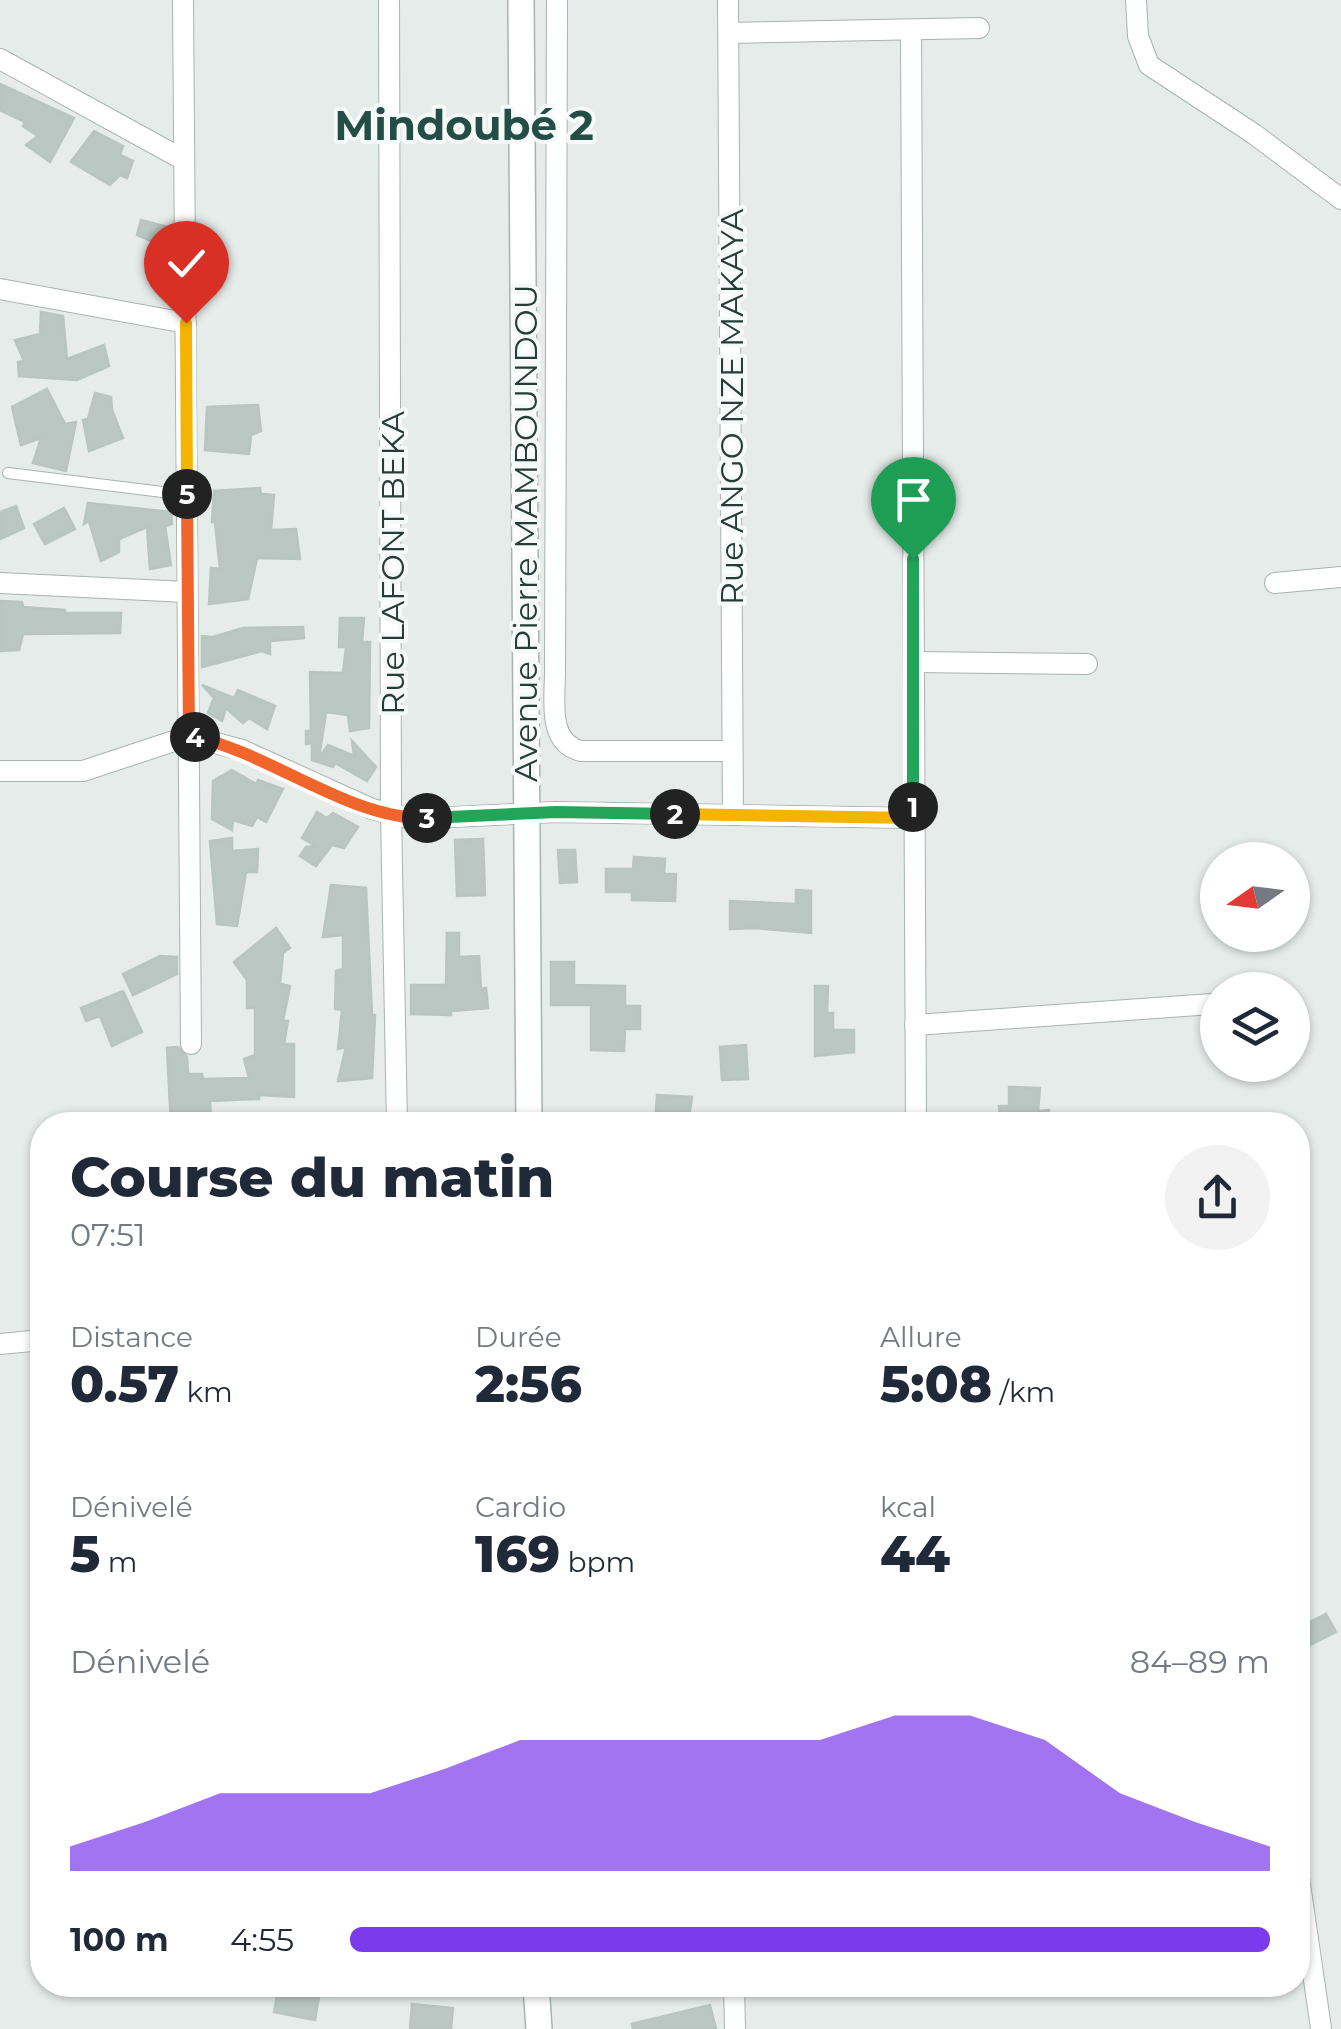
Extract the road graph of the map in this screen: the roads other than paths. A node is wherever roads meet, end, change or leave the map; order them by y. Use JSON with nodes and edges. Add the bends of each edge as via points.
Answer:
{"nodes":[{"id":1,"x":183,"y":0,"type":"edge"},
{"id":2,"x":389,"y":0,"type":"edge"},
{"id":3,"x":521,"y":0,"type":"edge"},
{"id":4,"x":556,"y":0,"type":"edge"},
{"id":5,"x":728,"y":0,"type":"edge"},
{"id":6,"x":1136,"y":0,"type":"edge"},
{"id":7,"x":979,"y":28,"type":"dead end"},
{"id":8,"x":911,"y":30,"type":"junction"},
{"id":9,"x":729,"y":33,"type":"junction"},
{"id":10,"x":0,"y":59,"type":"edge"},
{"id":11,"x":184,"y":160,"type":"junction"},
{"id":12,"x":1341,"y":199,"type":"edge"},
{"id":13,"x":0,"y":289,"type":"edge"},
{"id":14,"x":186,"y":323,"type":"junction"},
{"id":15,"x":8,"y":473,"type":"dead end"},
{"id":16,"x":188,"y":495,"type":"junction"},
{"id":17,"x":1341,"y":578,"type":"edge"},
{"id":18,"x":0,"y":583,"type":"edge"},
{"id":19,"x":1275,"y":584,"type":"dead end"},
{"id":20,"x":187,"y":592,"type":"junction"},
{"id":21,"x":914,"y":662,"type":"junction"},
{"id":22,"x":1087,"y":664,"type":"dead end"},
{"id":23,"x":189,"y":736,"type":"junction"},
{"id":24,"x":732,"y":751,"type":"junction"},
{"id":25,"x":0,"y":771,"type":"edge"},
{"id":26,"x":392,"y":814,"type":"junction"},
{"id":27,"x":526,"y":814,"type":"junction"},
{"id":28,"x":732,"y":815,"type":"junction"},
{"id":29,"x":913,"y":818,"type":"junction"},
{"id":30,"x":1200,"y":1005,"type":"edge"},
{"id":31,"x":915,"y":1024,"type":"junction"},
{"id":32,"x":191,"y":1044,"type":"dead end"},
{"id":33,"x":397,"y":1112,"type":"edge"},
{"id":34,"x":529,"y":1112,"type":"edge"},
{"id":35,"x":916,"y":1112,"type":"edge"},
{"id":36,"x":30,"y":1341,"type":"edge"},
{"id":37,"x":0,"y":1344,"type":"edge"},
{"id":38,"x":1310,"y":1966,"type":"edge"},
{"id":39,"x":537,"y":1997,"type":"edge"},
{"id":40,"x":734,"y":1997,"type":"edge"},
{"id":41,"x":1341,"y":2024,"type":"edge"},
{"id":42,"x":538,"y":2029,"type":"edge"},
{"id":43,"x":735,"y":2029,"type":"edge"},
{"id":44,"x":1318,"y":2029,"type":"edge"}],
"edges":[{"from":1,"to":11,"type":"street"},
{"from":2,"to":26,"type":"street","name":"Rue LAFONT BEKA"},
{"from":3,"to":27,"type":"street","name":"Avenue Pierre MAMBOUNDOU"},
{"from":4,"to":24,"type":"street","via":[[559,738],[581,750]]},
{"from":5,"to":9,"type":"street","name":"Rue ANGO NZE MAKAYA"},
{"from":6,"to":12,"type":"street","via":[[1149,66]]},
{"from":7,"to":8,"type":"street"},
{"from":8,"to":9,"type":"street"},
{"from":8,"to":21,"type":"street"},
{"from":9,"to":24,"type":"street","name":"Rue ANGO NZE MAKAYA"},
{"from":10,"to":11,"type":"street"},
{"from":11,"to":14,"type":"street"},
{"from":13,"to":14,"type":"street"},
{"from":14,"to":16,"type":"street"},
{"from":15,"to":16,"type":"lane"},
{"from":16,"to":20,"type":"street"},
{"from":17,"to":19,"type":"street"},
{"from":18,"to":20,"type":"street"},
{"from":20,"to":23,"type":"street"},
{"from":21,"to":22,"type":"street"},
{"from":21,"to":29,"type":"street"},
{"from":23,"to":25,"type":"street","via":[[83,771]]},
{"from":23,"to":26,"type":"street","via":[[242,750]]},
{"from":23,"to":32,"type":"street"},
{"from":24,"to":28,"type":"street","name":"Rue ANGO NZE MAKAYA"},
{"from":26,"to":27,"type":"street"},
{"from":26,"to":33,"type":"street","name":"Rue LAFONT BEKA"},
{"from":27,"to":28,"type":"street"},
{"from":27,"to":34,"type":"street","name":"Avenue Pierre MAMBOUNDOU"},
{"from":28,"to":29,"type":"street"},
{"from":29,"to":31,"type":"street"},
{"from":30,"to":31,"type":"street"},
{"from":31,"to":35,"type":"street"},
{"from":36,"to":37,"type":"street"},
{"from":38,"to":44,"type":"street"},
{"from":39,"to":42,"type":"street"},
{"from":40,"to":43,"type":"street"},
{"from":41,"to":44,"type":"street"}]}
